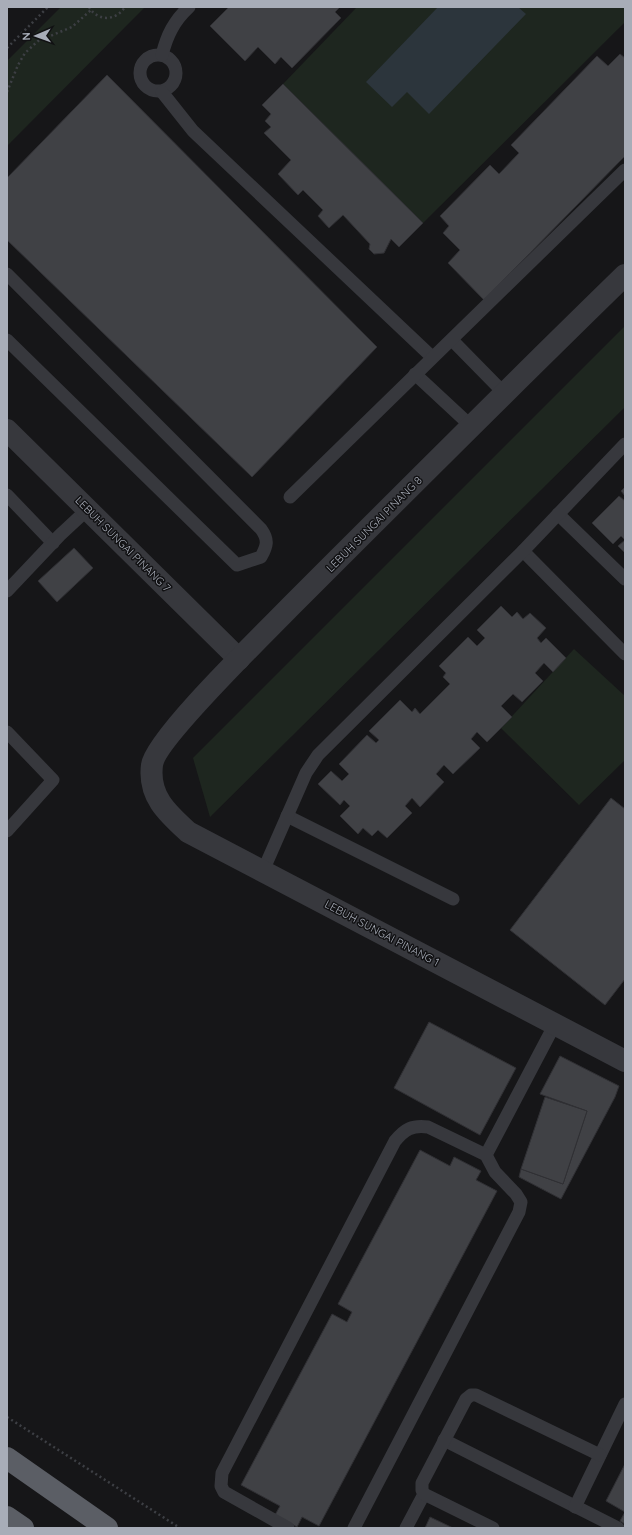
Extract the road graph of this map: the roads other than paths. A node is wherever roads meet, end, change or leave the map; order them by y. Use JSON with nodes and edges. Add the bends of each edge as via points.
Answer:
{"nodes":[{"id":1,"x":189,"y":7,"type":"edge"},
{"id":2,"x":162,"y":55,"type":"junction"},
{"id":3,"x":162,"y":92,"type":"junction"},
{"id":4,"x":625,"y":170,"type":"edge"},
{"id":5,"x":7,"y":274,"type":"edge"},
{"id":6,"x":625,"y":275,"type":"edge"},
{"id":7,"x":7,"y":340,"type":"edge"},
{"id":8,"x":452,"y":340,"type":"junction"},
{"id":9,"x":432,"y":357,"type":"junction"},
{"id":10,"x":415,"y":374,"type":"junction"},
{"id":11,"x":504,"y":393,"type":"junction"},
{"id":12,"x":471,"y":426,"type":"junction"},
{"id":13,"x":7,"y":430,"type":"edge"},
{"id":14,"x":625,"y":444,"type":"edge"},
{"id":15,"x":7,"y":495,"type":"edge"},
{"id":16,"x":290,"y":497,"type":"dead end"},
{"id":17,"x":88,"y":510,"type":"junction"},
{"id":18,"x":558,"y":514,"type":"junction"},
{"id":19,"x":53,"y":543,"type":"junction"},
{"id":20,"x":523,"y":550,"type":"junction"},
{"id":21,"x":625,"y":579,"type":"edge"},
{"id":22,"x":7,"y":591,"type":"edge"},
{"id":23,"x":625,"y":654,"type":"edge"},
{"id":24,"x":239,"y":659,"type":"junction"},
{"id":25,"x":7,"y":732,"type":"edge"},
{"id":26,"x":152,"y":789,"type":"joint"},
{"id":27,"x":287,"y":816,"type":"junction"},
{"id":28,"x":7,"y":831,"type":"edge"},
{"id":29,"x":262,"y":871,"type":"junction"},
{"id":30,"x":453,"y":899,"type":"dead end"},
{"id":31,"x":555,"y":1024,"type":"junction"},
{"id":32,"x":625,"y":1060,"type":"edge"},
{"id":33,"x":486,"y":1155,"type":"junction"},
{"id":34,"x":625,"y":1404,"type":"edge"},
{"id":35,"x":444,"y":1440,"type":"junction"},
{"id":36,"x":600,"y":1455,"type":"junction"},
{"id":37,"x":7,"y":1458,"type":"edge"},
{"id":38,"x":424,"y":1494,"type":"junction"},
{"id":39,"x":575,"y":1507,"type":"junction"},
{"id":40,"x":7,"y":1517,"type":"edge"},
{"id":41,"x":23,"y":1528,"type":"edge"},
{"id":42,"x":107,"y":1528,"type":"edge"},
{"id":43,"x":288,"y":1528,"type":"edge"},
{"id":44,"x":354,"y":1528,"type":"edge"},
{"id":45,"x":406,"y":1528,"type":"edge"},
{"id":46,"x":493,"y":1528,"type":"edge"},
{"id":47,"x":618,"y":1528,"type":"edge"}],
"edges":[{"from":1,"to":2,"type":"lane","via":[[178,17],[167,35]]},
{"from":2,"to":3,"type":"lane","via":[[171,60],[176,70],[174,81]]},
{"from":2,"to":3,"type":"lane","via":[[146,59],[139,74],[146,88]]},
{"from":3,"to":9,"type":"lane","via":[[193,131]]},
{"from":4,"to":8,"type":"lane"},
{"from":5,"to":7,"type":"lane","via":[[261,529],[266,536],[267,546],[261,557],[237,565]]},
{"from":6,"to":11,"type":"street","name":"LEBUH SUNGAI PINANG 8"},
{"from":8,"to":9,"type":"lane"},
{"from":8,"to":11,"type":"lane"},
{"from":9,"to":10,"type":"lane"},
{"from":10,"to":12,"type":"lane"},
{"from":10,"to":16,"type":"lane"},
{"from":11,"to":12,"type":"street","name":"LEBUH SUNGAI PINANG 8"},
{"from":12,"to":24,"type":"street","name":"LEBUH SUNGAI PINANG 8"},
{"from":13,"to":17,"type":"street","name":"LEBUH SUNGAI PINANG 7"},
{"from":14,"to":18,"type":"lane"},
{"from":15,"to":19,"type":"lane"},
{"from":17,"to":19,"type":"lane"},
{"from":17,"to":24,"type":"street","name":"LEBUH SUNGAI PINANG 7"},
{"from":18,"to":20,"type":"lane"},
{"from":18,"to":21,"type":"lane"},
{"from":19,"to":22,"type":"lane"},
{"from":20,"to":23,"type":"lane"},
{"from":20,"to":27,"type":"lane","via":[[318,755],[306,773]]},
{"from":24,"to":26,"type":"street","name":"LEBUH SUNGAI PINANG 8","via":[[165,739],[152,763]]},
{"from":25,"to":28,"type":"lane","via":[[53,780]]},
{"from":26,"to":29,"type":"street","name":"LEBUH SUNGAI PINANG 1","via":[[164,809],[188,832]]},
{"from":27,"to":29,"type":"lane"},
{"from":27,"to":30,"type":"lane"},
{"from":29,"to":31,"type":"street","name":"LEBUH SUNGAI PINANG 1"},
{"from":31,"to":32,"type":"street","name":"LEBUH SUNGAI PINANG 1"},
{"from":31,"to":33,"type":"lane"},
{"from":33,"to":43,"type":"lane","via":[[423,1126],[408,1129],[395,1142],[225,1466],[221,1479],[224,1492],[229,1496]]},
{"from":33,"to":44,"type":"lane","via":[[495,1172],[521,1202],[519,1212]]},
{"from":34,"to":36,"type":"lane"},
{"from":35,"to":36,"type":"lane","via":[[466,1399],[476,1395]]},
{"from":35,"to":38,"type":"lane","via":[[422,1483]]},
{"from":35,"to":39,"type":"lane"},
{"from":36,"to":39,"type":"lane"},
{"from":37,"to":42,"type":"highway"},
{"from":38,"to":45,"type":"lane"},
{"from":38,"to":46,"type":"lane"},
{"from":39,"to":47,"type":"lane"},
{"from":40,"to":41,"type":"highway"}]}
